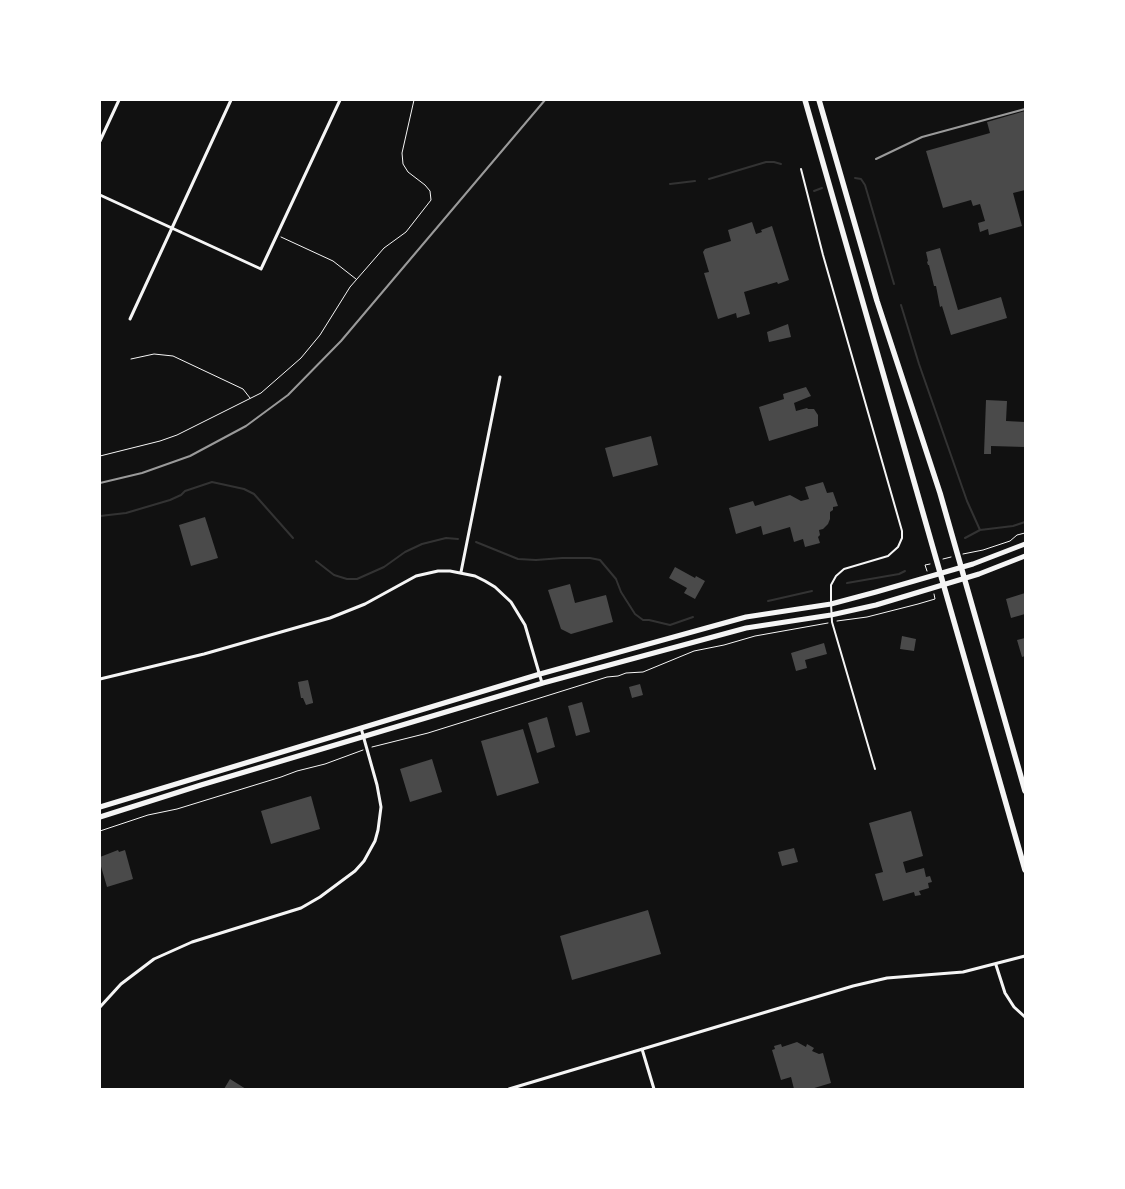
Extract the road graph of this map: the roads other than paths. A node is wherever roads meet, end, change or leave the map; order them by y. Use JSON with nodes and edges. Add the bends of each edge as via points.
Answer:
{"nodes":[{"id":1,"x":119,"y":100,"type":"edge"},
{"id":2,"x":231,"y":100,"type":"edge"},
{"id":3,"x":340,"y":100,"type":"edge"},
{"id":4,"x":805,"y":100,"type":"edge"},
{"id":5,"x":818,"y":100,"type":"edge"},
{"id":6,"x":100,"y":141,"type":"edge"},
{"id":7,"x":801,"y":169,"type":"dead end"},
{"id":8,"x":100,"y":195,"type":"edge"},
{"id":9,"x":172,"y":228,"type":"junction"},
{"id":10,"x":130,"y":319,"type":"dead end"},
{"id":11,"x":500,"y":377,"type":"dead end"},
{"id":12,"x":1025,"y":544,"type":"edge"},
{"id":13,"x":1025,"y":556,"type":"edge"},
{"id":14,"x":961,"y":568,"type":"junction"},
{"id":15,"x":461,"y":572,"type":"junction"},
{"id":16,"x":941,"y":574,"type":"junction"},
{"id":17,"x":964,"y":579,"type":"junction"},
{"id":18,"x":944,"y":585,"type":"junction"},
{"id":19,"x":831,"y":604,"type":"junction"},
{"id":20,"x":831,"y":614,"type":"junction"},
{"id":21,"x":540,"y":674,"type":"junction"},
{"id":22,"x":100,"y":679,"type":"edge"},
{"id":23,"x":542,"y":683,"type":"junction"},
{"id":24,"x":361,"y":728,"type":"junction"},
{"id":25,"x":363,"y":737,"type":"junction"},
{"id":26,"x":874,"y":769,"type":"dead end"},
{"id":27,"x":1025,"y":791,"type":"edge"},
{"id":28,"x":100,"y":806,"type":"edge"},
{"id":29,"x":100,"y":817,"type":"edge"},
{"id":30,"x":1025,"y":870,"type":"edge"},
{"id":31,"x":1025,"y":956,"type":"edge"},
{"id":32,"x":996,"y":965,"type":"junction"},
{"id":33,"x":100,"y":1007,"type":"edge"},
{"id":34,"x":1025,"y":1017,"type":"edge"},
{"id":35,"x":642,"y":1049,"type":"junction"},
{"id":36,"x":509,"y":1089,"type":"edge"},
{"id":37,"x":654,"y":1089,"type":"edge"}],
"edges":[{"from":1,"to":6,"type":"street"},
{"from":2,"to":9,"type":"street"},
{"from":3,"to":9,"type":"street","via":[[261,269]]},
{"from":4,"to":16,"type":"main road"},
{"from":5,"to":14,"type":"main road"},
{"from":7,"to":19,"type":"lane","via":[[902,531],[898,546],[888,556],[838,573],[832,585]]},
{"from":8,"to":9,"type":"street"},
{"from":9,"to":10,"type":"street"},
{"from":11,"to":15,"type":"street"},
{"from":12,"to":14,"type":"main road"},
{"from":13,"to":17,"type":"main road"},
{"from":14,"to":16,"type":"main road"},
{"from":14,"to":17,"type":"main road"},
{"from":15,"to":21,"type":"street","via":[[485,580],[511,602],[525,625]]},
{"from":15,"to":22,"type":"street","via":[[426,573],[330,618]]},
{"from":16,"to":18,"type":"main road"},
{"from":16,"to":19,"type":"main road"},
{"from":17,"to":18,"type":"main road"},
{"from":17,"to":27,"type":"main road"},
{"from":18,"to":20,"type":"main road"},
{"from":18,"to":30,"type":"main road"},
{"from":19,"to":20,"type":"lane"},
{"from":19,"to":21,"type":"main road","via":[[746,618]]},
{"from":20,"to":23,"type":"main road","via":[[746,628]]},
{"from":20,"to":26,"type":"lane"},
{"from":21,"to":23,"type":"street"},
{"from":21,"to":24,"type":"main road"},
{"from":23,"to":25,"type":"main road"},
{"from":24,"to":25,"type":"street"},
{"from":24,"to":28,"type":"main road"},
{"from":25,"to":29,"type":"main road"},
{"from":25,"to":33,"type":"street","via":[[380,795],[380,819],[375,841],[355,870],[301,908],[192,942],[154,959],[121,984]]},
{"from":31,"to":32,"type":"street"},
{"from":32,"to":34,"type":"street","via":[[1005,993]]},
{"from":32,"to":35,"type":"street","via":[[963,972],[878,980]]},
{"from":35,"to":36,"type":"street"},
{"from":35,"to":37,"type":"street"}]}
